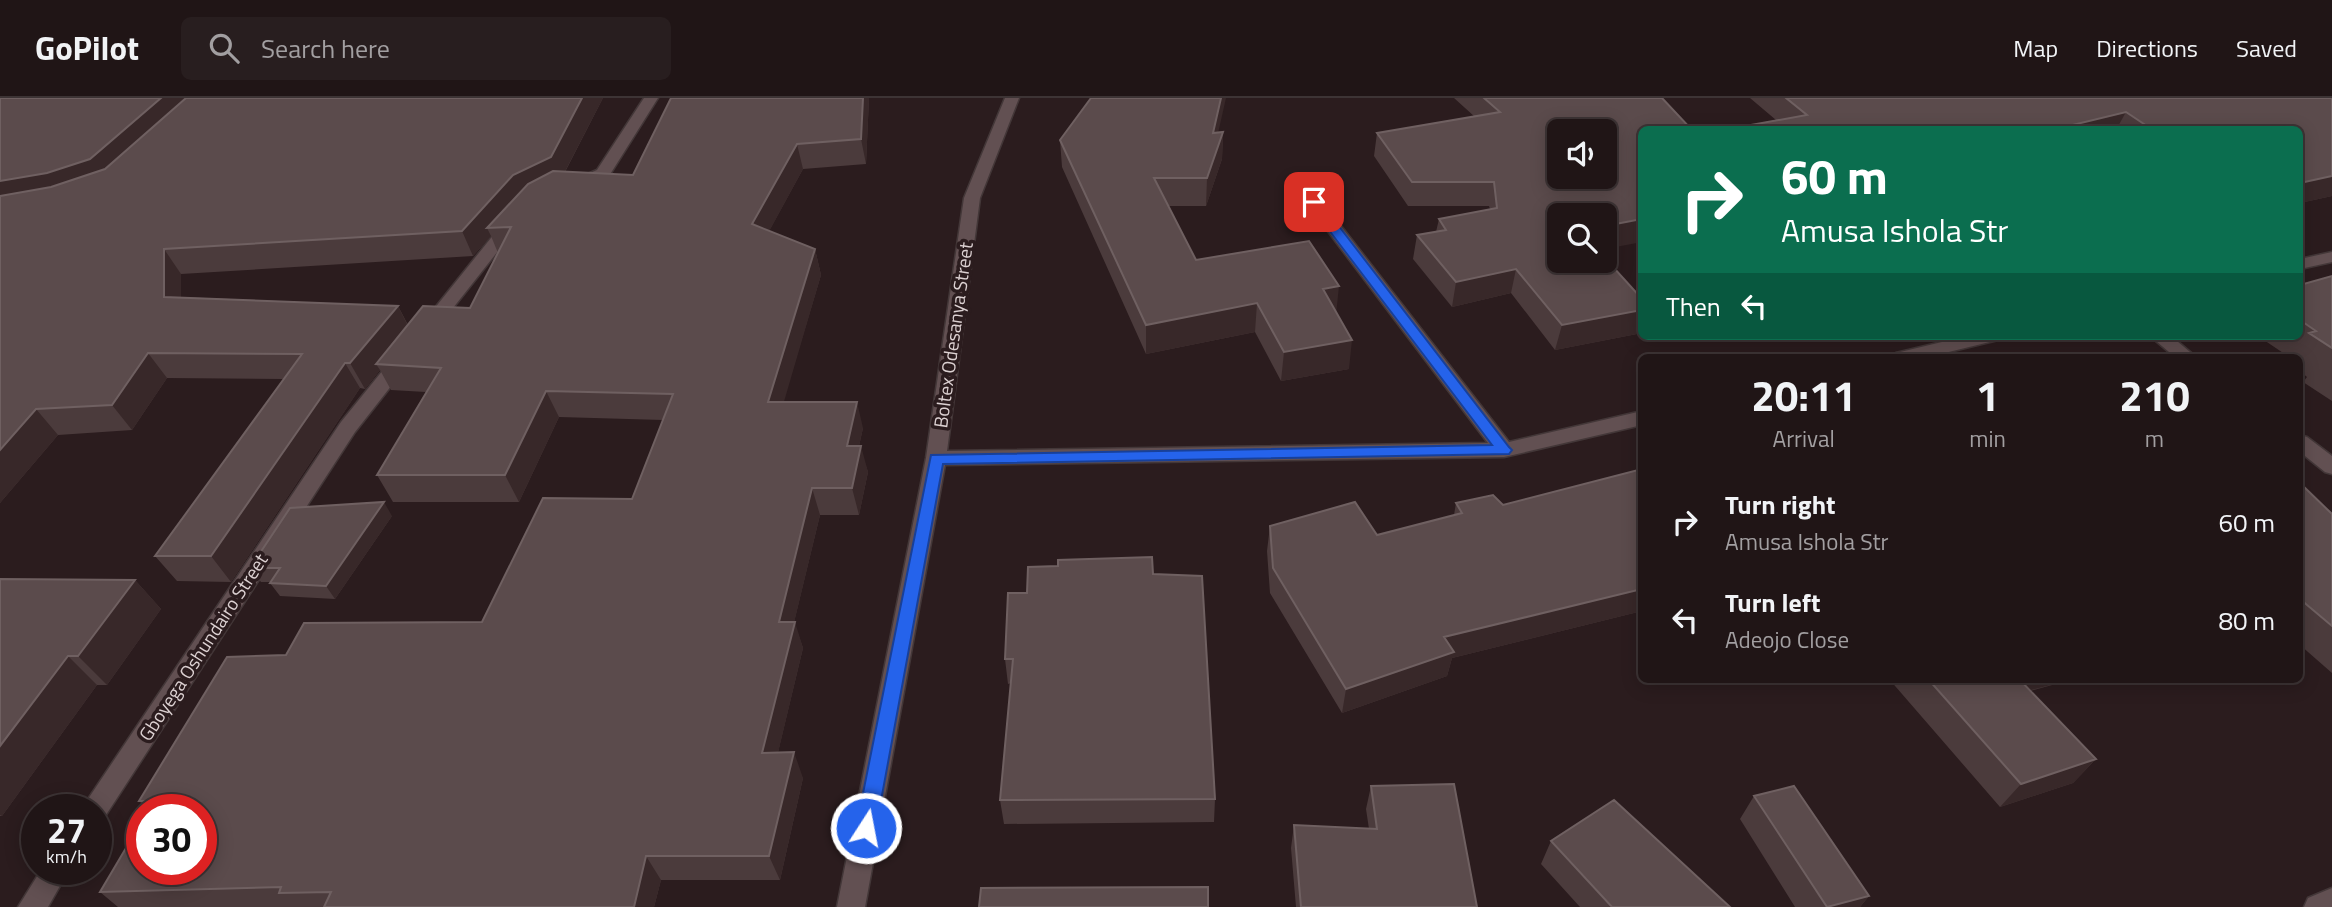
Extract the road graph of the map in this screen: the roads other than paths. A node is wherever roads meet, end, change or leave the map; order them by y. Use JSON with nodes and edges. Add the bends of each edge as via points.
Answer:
{"nodes":[{"id":1,"x":651,"y":98,"type":"edge"},
{"id":2,"x":1012,"y":98,"type":"edge"},
{"id":3,"x":558,"y":190,"type":"edge"},
{"id":4,"x":1314,"y":202,"type":"dead end"},
{"id":5,"x":519,"y":215,"type":"edge"},
{"id":6,"x":2332,"y":257,"type":"edge"},
{"id":7,"x":2303,"y":263,"type":"edge"},
{"id":8,"x":1975,"y":340,"type":"edge"},
{"id":9,"x":2164,"y":340,"type":"edge"},
{"id":10,"x":1916,"y":354,"type":"edge"},
{"id":11,"x":2182,"y":354,"type":"edge"},
{"id":12,"x":1638,"y":419,"type":"edge"},
{"id":13,"x":2303,"y":444,"type":"edge"},
{"id":14,"x":1504,"y":450,"type":"junction"},
{"id":15,"x":936,"y":458,"type":"junction"},
{"id":16,"x":2332,"y":467,"type":"edge"},
{"id":17,"x":106,"y":794,"type":"edge"},
{"id":18,"x":46,"y":885,"type":"edge"},
{"id":19,"x":2332,"y":901,"type":"edge"},
{"id":20,"x":32,"y":907,"type":"edge"},
{"id":21,"x":851,"y":907,"type":"edge"},
{"id":22,"x":2318,"y":907,"type":"edge"}],
"edges":[{"from":1,"to":3,"type":"street","via":[[603,173]]},
{"from":2,"to":15,"type":"street","name":"Boltex Odesanya Street","via":[[972,198]]},
{"from":4,"to":14,"type":"street"},
{"from":5,"to":17,"type":"street","name":"Gboyega Oshundairo Street","via":[[348,427]]},
{"from":6,"to":7,"type":"street"},
{"from":8,"to":10,"type":"street"},
{"from":9,"to":11,"type":"street"},
{"from":12,"to":14,"type":"street"},
{"from":13,"to":16,"type":"street"},
{"from":14,"to":15,"type":"street"},
{"from":15,"to":21,"type":"street","name":"Boltex Odesanya Street"},
{"from":18,"to":20,"type":"street"},
{"from":19,"to":22,"type":"street"}]}
